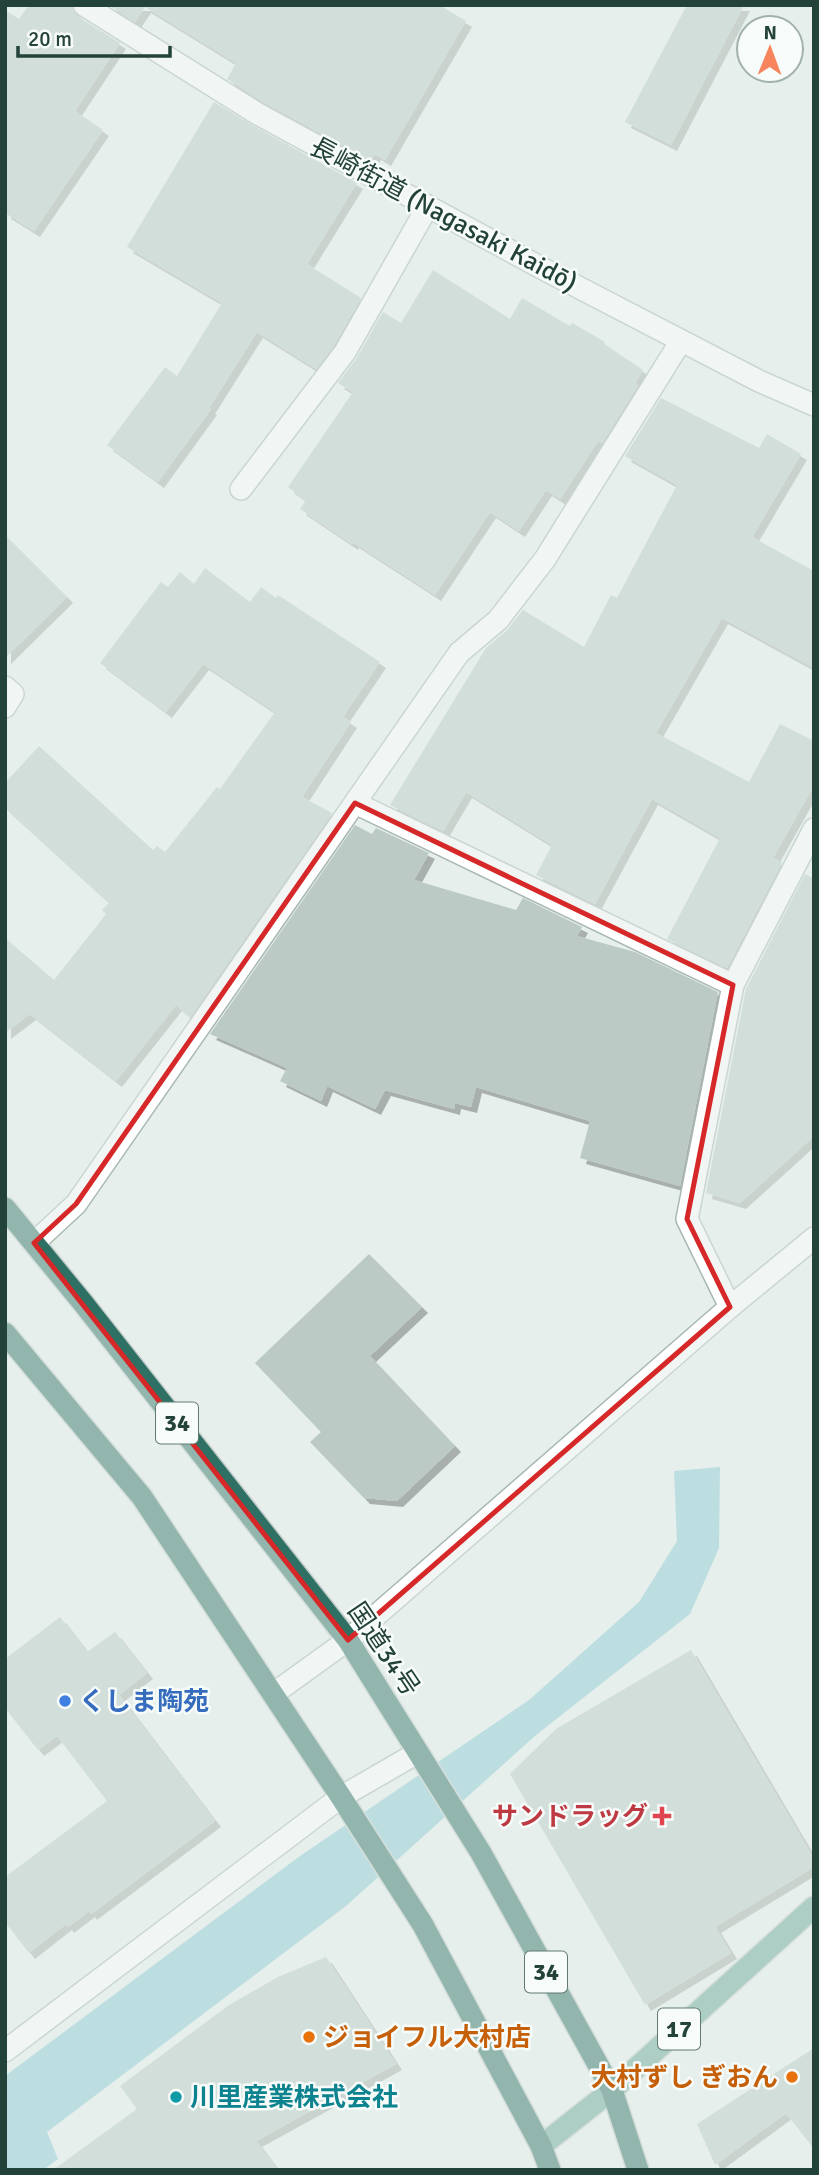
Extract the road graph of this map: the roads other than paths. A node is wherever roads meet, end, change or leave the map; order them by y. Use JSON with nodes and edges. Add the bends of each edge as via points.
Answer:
{"nodes":[{"id":1,"x":84,"y":5,"type":"edge"},
{"id":2,"x":428,"y":206,"type":"junction"},
{"id":3,"x":681,"y":341,"type":"junction"},
{"id":4,"x":814,"y":405,"type":"edge"},
{"id":5,"x":241,"y":489,"type":"dead end"},
{"id":6,"x":5,"y":687,"type":"edge"},
{"id":7,"x":5,"y":708,"type":"edge"},
{"id":8,"x":355,"y":803,"type":"junction"},
{"id":9,"x":814,"y":829,"type":"edge"},
{"id":10,"x":733,"y":985,"type":"junction"},
{"id":11,"x":5,"y":1208,"type":"edge"},
{"id":12,"x":814,"y":1238,"type":"edge"},
{"id":13,"x":34,"y":1243,"type":"junction"},
{"id":14,"x":730,"y":1307,"type":"junction"},
{"id":15,"x":5,"y":1333,"type":"edge"},
{"id":16,"x":348,"y":1640,"type":"junction"},
{"id":17,"x":273,"y":1694,"type":"junction"},
{"id":18,"x":417,"y":1752,"type":"junction"},
{"id":19,"x":341,"y":1797,"type":"junction"},
{"id":20,"x":814,"y":1907,"type":"edge"},
{"id":21,"x":5,"y":2051,"type":"edge"},
{"id":22,"x":612,"y":2090,"type":"junction"},
{"id":23,"x":541,"y":2146,"type":"junction"},
{"id":24,"x":550,"y":2170,"type":"edge"},
{"id":25,"x":638,"y":2170,"type":"edge"}],
"edges":[{"from":1,"to":2,"type":"street","name":"長崎街道 (Nagasaki Kaidō)","via":[[258,114]]},
{"from":2,"to":3,"type":"street","name":"長崎街道 (Nagasaki Kaidō)"},
{"from":2,"to":5,"type":"street","via":[[345,352]]},
{"from":3,"to":4,"type":"street","name":"長崎街道 (Nagasaki Kaidō)"},
{"from":3,"to":8,"type":"street","via":[[545,559],[498,620],[459,653]]},
{"from":6,"to":7,"type":"street","via":[[13,694]]},
{"from":8,"to":10,"type":"street"},
{"from":8,"to":13,"type":"street","via":[[76,1204]]},
{"from":9,"to":10,"type":"street"},
{"from":10,"to":14,"type":"street","via":[[687,1219]]},
{"from":11,"to":13,"type":"highway","name":"国道34号","number":"34"},
{"from":12,"to":14,"type":"street"},
{"from":13,"to":16,"type":"highway","name":"国道34号","number":"34"},
{"from":14,"to":16,"type":"street"},
{"from":15,"to":17,"type":"highway","via":[[142,1497]]},
{"from":16,"to":17,"type":"street"},
{"from":16,"to":18,"type":"highway","name":"国道34号","number":"34"},
{"from":17,"to":19,"type":"highway"},
{"from":18,"to":19,"type":"street"},
{"from":18,"to":22,"type":"highway","name":"国道34号","number":"34","via":[[481,1853]]},
{"from":19,"to":21,"type":"street"},
{"from":19,"to":23,"type":"highway","via":[[423,1925]]},
{"from":20,"to":22,"type":"main road","number":"17"},
{"from":22,"to":23,"type":"main road","number":"17"},
{"from":22,"to":25,"type":"highway","name":"国道34号","number":"34"},
{"from":23,"to":24,"type":"highway"}]}
